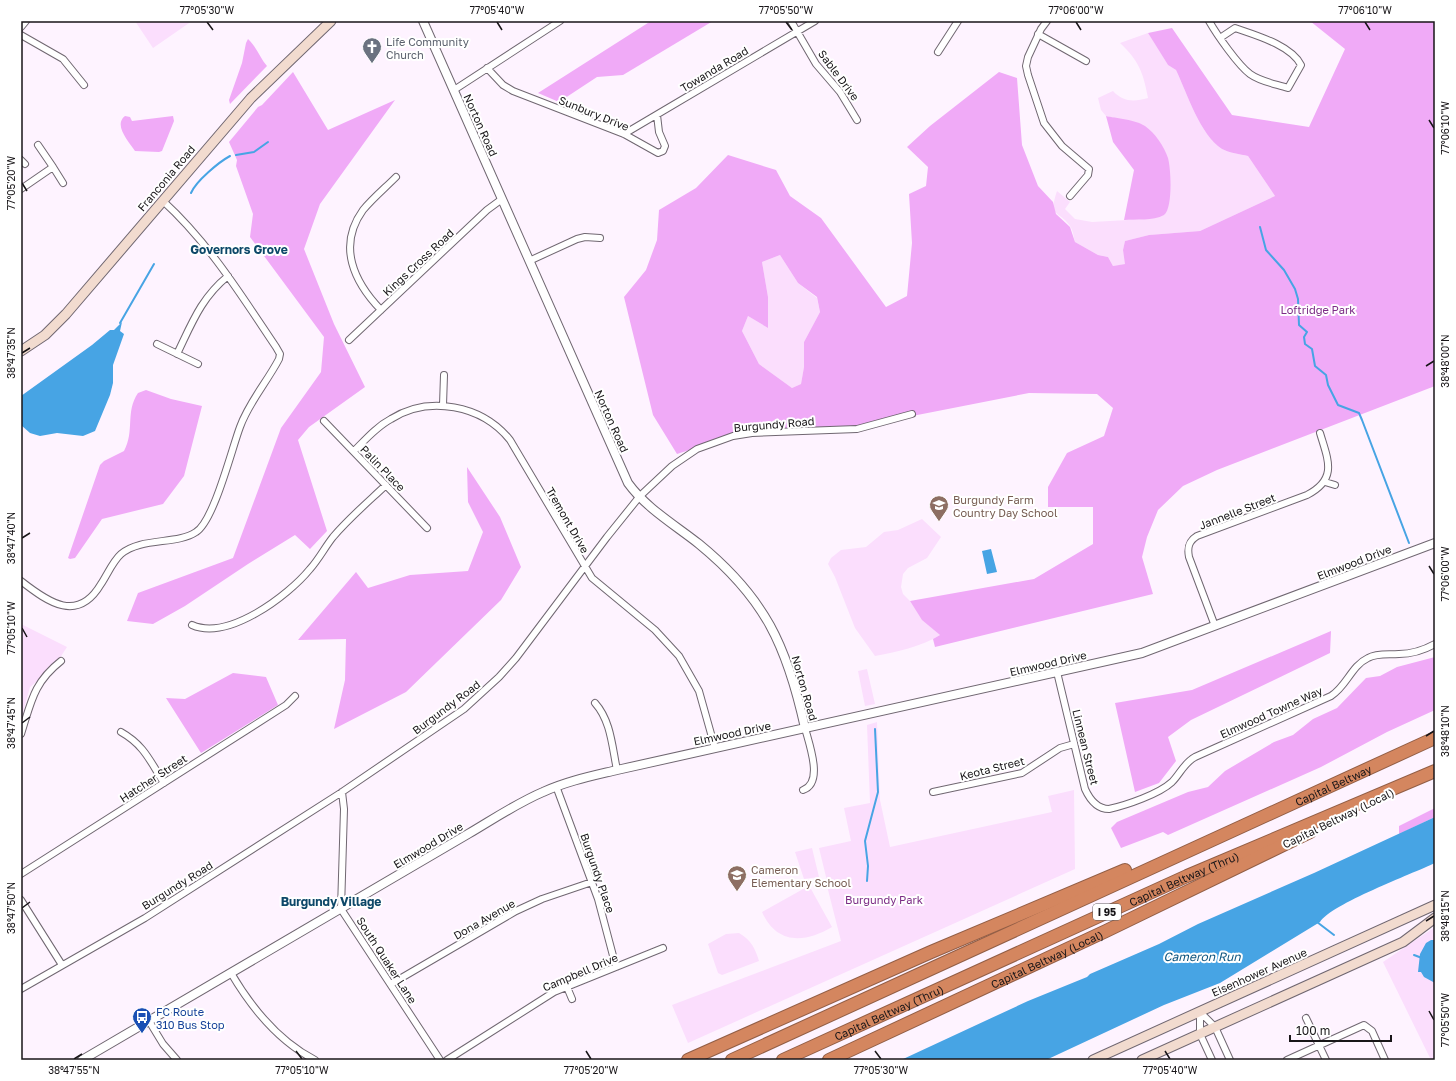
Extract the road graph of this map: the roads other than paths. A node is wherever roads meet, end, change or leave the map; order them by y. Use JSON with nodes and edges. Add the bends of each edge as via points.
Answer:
{"nodes":[{"id":1,"x":26,"y":21,"type":"edge"},
{"id":2,"x":331,"y":21,"type":"edge"},
{"id":3,"x":423,"y":21,"type":"edge"},
{"id":4,"x":560,"y":21,"type":"edge"},
{"id":5,"x":791,"y":21,"type":"edge"},
{"id":6,"x":815,"y":21,"type":"edge"},
{"id":7,"x":958,"y":21,"type":"edge"},
{"id":8,"x":1047,"y":21,"type":"edge"},
{"id":9,"x":1209,"y":21,"type":"edge"},
{"id":10,"x":21,"y":27,"type":"edge"},
{"id":11,"x":797,"y":32,"type":"junction"},
{"id":12,"x":1038,"y":34,"type":"junction"},
{"id":13,"x":21,"y":36,"type":"edge"},
{"id":14,"x":1220,"y":38,"type":"junction"},
{"id":15,"x":938,"y":52,"type":"dead end"},
{"id":16,"x":1086,"y":61,"type":"dead end"},
{"id":17,"x":487,"y":68,"type":"junction"},
{"id":18,"x":84,"y":85,"type":"dead end"},
{"id":19,"x":454,"y":90,"type":"junction"},
{"id":20,"x":657,"y":115,"type":"junction"},
{"id":21,"x":857,"y":120,"type":"dead end"},
{"id":22,"x":624,"y":134,"type":"junction"},
{"id":23,"x":38,"y":146,"type":"dead end"},
{"id":24,"x":53,"y":167,"type":"junction"},
{"id":25,"x":396,"y":177,"type":"dead end"},
{"id":26,"x":63,"y":183,"type":"dead end"},
{"id":27,"x":21,"y":189,"type":"edge"},
{"id":28,"x":1070,"y":196,"type":"dead end"},
{"id":29,"x":502,"y":199,"type":"junction"},
{"id":30,"x":163,"y":201,"type":"junction"},
{"id":31,"x":600,"y":238,"type":"dead end"},
{"id":32,"x":529,"y":261,"type":"junction"},
{"id":33,"x":228,"y":276,"type":"junction"},
{"id":34,"x":381,"y":310,"type":"junction"},
{"id":35,"x":349,"y":340,"type":"dead end"},
{"id":36,"x":157,"y":344,"type":"dead end"},
{"id":37,"x":21,"y":351,"type":"edge"},
{"id":38,"x":177,"y":354,"type":"junction"},
{"id":39,"x":198,"y":364,"type":"dead end"},
{"id":40,"x":444,"y":375,"type":"dead end"},
{"id":41,"x":443,"y":405,"type":"junction"},
{"id":42,"x":912,"y":414,"type":"dead end"},
{"id":43,"x":324,"y":421,"type":"dead end"},
{"id":44,"x":1320,"y":433,"type":"dead end"},
{"id":45,"x":354,"y":451,"type":"junction"},
{"id":46,"x":1325,"y":482,"type":"junction"},
{"id":47,"x":386,"y":485,"type":"junction"},
{"id":48,"x":1334,"y":485,"type":"dead end"},
{"id":49,"x":640,"y":496,"type":"junction"},
{"id":50,"x":427,"y":528,"type":"dead end"},
{"id":51,"x":1435,"y":543,"type":"edge"},
{"id":52,"x":584,"y":568,"type":"junction"},
{"id":53,"x":21,"y":581,"type":"edge"},
{"id":54,"x":192,"y":625,"type":"dead end"},
{"id":55,"x":1216,"y":626,"type":"junction"},
{"id":56,"x":1435,"y":644,"type":"edge"},
{"id":57,"x":61,"y":661,"type":"dead end"},
{"id":58,"x":1057,"y":672,"type":"junction"},
{"id":59,"x":295,"y":696,"type":"dead end"},
{"id":60,"x":595,"y":703,"type":"dead end"},
{"id":61,"x":805,"y":728,"type":"junction"},
{"id":62,"x":121,"y":732,"type":"dead end"},
{"id":63,"x":21,"y":734,"type":"edge"},
{"id":64,"x":1435,"y":738,"type":"edge"},
{"id":65,"x":1074,"y":744,"type":"junction"},
{"id":66,"x":715,"y":748,"type":"junction"},
{"id":67,"x":617,"y":770,"type":"junction"},
{"id":68,"x":1435,"y":771,"type":"edge"},
{"id":69,"x":164,"y":783,"type":"junction"},
{"id":70,"x":556,"y":786,"type":"junction"},
{"id":71,"x":803,"y":790,"type":"dead end"},
{"id":72,"x":342,"y":792,"type":"junction"},
{"id":73,"x":933,"y":792,"type":"dead end"},
{"id":74,"x":1115,"y":808,"type":"joint"},
{"id":75,"x":1230,"y":831,"type":"junction"},
{"id":76,"x":21,"y":874,"type":"edge"},
{"id":77,"x":592,"y":882,"type":"junction"},
{"id":78,"x":21,"y":900,"type":"edge"},
{"id":79,"x":1435,"y":906,"type":"edge"},
{"id":80,"x":341,"y":909,"type":"junction"},
{"id":81,"x":1435,"y":918,"type":"edge"},
{"id":82,"x":663,"y":948,"type":"dead end"},
{"id":83,"x":62,"y":965,"type":"junction"},
{"id":84,"x":616,"y":967,"type":"junction"},
{"id":85,"x":231,"y":972,"type":"junction"},
{"id":86,"x":391,"y":984,"type":"junction"},
{"id":87,"x":567,"y":987,"type":"junction"},
{"id":88,"x":21,"y":989,"type":"edge"},
{"id":89,"x":572,"y":999,"type":"dead end"},
{"id":90,"x":1200,"y":1012,"type":"junction"},
{"id":91,"x":1306,"y":1018,"type":"dead end"},
{"id":92,"x":149,"y":1021,"type":"junction"},
{"id":93,"x":1215,"y":1027,"type":"junction"},
{"id":94,"x":1200,"y":1034,"type":"junction"},
{"id":95,"x":1319,"y":1045,"type":"junction"},
{"id":96,"x":82,"y":1060,"type":"edge"},
{"id":97,"x":177,"y":1060,"type":"edge"},
{"id":98,"x":314,"y":1060,"type":"edge"},
{"id":99,"x":440,"y":1060,"type":"edge"},
{"id":100,"x":447,"y":1060,"type":"edge"},
{"id":101,"x":688,"y":1060,"type":"edge"},
{"id":102,"x":732,"y":1060,"type":"edge"},
{"id":103,"x":783,"y":1060,"type":"edge"},
{"id":104,"x":829,"y":1060,"type":"edge"},
{"id":105,"x":1093,"y":1060,"type":"edge"},
{"id":106,"x":1142,"y":1060,"type":"edge"},
{"id":107,"x":1212,"y":1060,"type":"edge"},
{"id":108,"x":1230,"y":1060,"type":"edge"},
{"id":109,"x":1287,"y":1060,"type":"edge"},
{"id":110,"x":1326,"y":1060,"type":"edge"},
{"id":111,"x":1385,"y":1060,"type":"edge"}],
"edges":[{"from":1,"to":10,"type":"street"},
{"from":2,"to":30,"type":"main road","name":"Franconia Road","via":[[251,98]]},
{"from":3,"to":19,"type":"street","name":"Norton Road"},
{"from":4,"to":17,"type":"street"},
{"from":5,"to":11,"type":"street","name":"Sable Drive"},
{"from":6,"to":11,"type":"street","name":"Towanda Road"},
{"from":7,"to":15,"type":"street"},
{"from":8,"to":12,"type":"street"},
{"from":9,"to":14,"type":"street"},
{"from":11,"to":20,"type":"street","name":"Towanda Road"},
{"from":11,"to":21,"type":"street","name":"Sable Drive","via":[[816,64],[840,92]]},
{"from":12,"to":16,"type":"street"},
{"from":12,"to":28,"type":"street","via":[[1026,66],[1040,115],[1056,140],[1089,169],[1088,174]]},
{"from":13,"to":18,"type":"street","via":[[63,59]]},
{"from":14,"to":14,"type":"street","via":[[1250,74],[1261,80],[1288,88],[1301,65],[1298,59],[1274,42],[1235,28]]},
{"from":17,"to":19,"type":"street"},
{"from":17,"to":22,"type":"street","name":"Sunbury Drive","via":[[503,85],[513,91]]},
{"from":19,"to":29,"type":"street","name":"Norton Road"},
{"from":20,"to":22,"type":"street","name":"Towanda Road"},
{"from":20,"to":22,"type":"street","name":"Sunbury Drive","via":[[659,132],[665,146],[660,152],[654,152]]},
{"from":23,"to":24,"type":"street"},
{"from":24,"to":26,"type":"street"},
{"from":24,"to":27,"type":"street"},
{"from":25,"to":34,"type":"street","via":[[363,211],[355,225],[351,241],[351,258],[356,277]]},
{"from":29,"to":32,"type":"street","name":"Norton Road"},
{"from":29,"to":34,"type":"street","name":"Kings Cross Road","via":[[487,210]]},
{"from":30,"to":33,"type":"street","via":[[193,229]]},
{"from":30,"to":37,"type":"main road","name":"Franconia Road","via":[[66,314],[45,335]]},
{"from":31,"to":32,"type":"street","via":[[577,239]]},
{"from":32,"to":49,"type":"street","name":"Norton Road","via":[[625,477],[631,488]]},
{"from":33,"to":38,"type":"street","via":[[213,288],[204,300]]},
{"from":33,"to":53,"type":"street","via":[[280,354],[243,418],[224,479],[200,529],[190,535],[142,544],[127,550],[118,557],[95,594],[82,605],[60,605]]},
{"from":34,"to":35,"type":"street","name":"Kings Cross Road"},
{"from":36,"to":38,"type":"street"},
{"from":38,"to":39,"type":"street"},
{"from":40,"to":41,"type":"street"},
{"from":41,"to":45,"type":"street","name":"Tremont Drive","via":[[422,407],[400,414],[382,424]]},
{"from":41,"to":52,"type":"street","name":"Tremont Drive","via":[[480,416],[506,435]]},
{"from":42,"to":49,"type":"street","name":"Burgundy Road","via":[[857,429],[733,436],[697,449],[672,466]]},
{"from":43,"to":45,"type":"street","name":"Palin Place"},
{"from":44,"to":46,"type":"street","via":[[1329,468]]},
{"from":45,"to":47,"type":"street","name":"Palin Place"},
{"from":46,"to":48,"type":"street"},
{"from":46,"to":55,"type":"street","name":"Jannelle Street","via":[[1307,495],[1197,536],[1190,542],[1189,557]]},
{"from":47,"to":50,"type":"street","name":"Palin Place"},
{"from":47,"to":54,"type":"street","via":[[333,537],[306,574],[268,607],[213,629]]},
{"from":49,"to":52,"type":"street","name":"Burgundy Road"},
{"from":49,"to":61,"type":"street","name":"Norton Road","via":[[718,560],[758,605],[774,631],[787,660],[797,689]]},
{"from":51,"to":55,"type":"street","name":"Elmwood Drive"},
{"from":52,"to":66,"type":"street","name":"Tremont Drive","via":[[592,578],[655,630],[679,656],[699,692]]},
{"from":52,"to":72,"type":"street","name":"Burgundy Road","via":[[516,658],[482,693],[443,725]]},
{"from":55,"to":58,"type":"street","name":"Elmwood Drive","via":[[1142,653]]},
{"from":56,"to":74,"type":"street","name":"Elmwood Towne Way","via":[[1409,653],[1367,658],[1357,665],[1344,686],[1332,696],[1195,757],[1164,788]]},
{"from":57,"to":63,"type":"street","via":[[39,683]]},
{"from":58,"to":61,"type":"street","name":"Elmwood Drive"},
{"from":58,"to":65,"type":"street","name":"Linnean Street"},
{"from":59,"to":69,"type":"street","name":"Hatcher Street","via":[[286,705]]},
{"from":60,"to":67,"type":"street","via":[[607,721]]},
{"from":61,"to":66,"type":"street","name":"Elmwood Drive"},
{"from":61,"to":71,"type":"street","name":"Norton Road","via":[[815,775],[812,784]]},
{"from":62,"to":69,"type":"street","via":[[140,746]]},
{"from":64,"to":75,"type":"highway","name":"Capital Beltway","number":"I 95"},
{"from":65,"to":73,"type":"street","name":"Keota Street","via":[[1060,748],[1022,773]]},
{"from":65,"to":74,"type":"street","name":"Linnean Street","via":[[1083,783],[1090,799],[1104,809]]},
{"from":66,"to":67,"type":"street","name":"Elmwood Drive"},
{"from":67,"to":70,"type":"street","name":"Elmwood Drive"},
{"from":68,"to":103,"type":"highway","name":"Capital Beltway (Thru)","number":"I 95","via":[[1187,876]]},
{"from":68,"to":104,"type":"highway","name":"Capital Beltway (Local)","number":"I 95","via":[[1106,931]]},
{"from":69,"to":76,"type":"street","name":"Hatcher Street"},
{"from":70,"to":77,"type":"street","name":"Burgundy Place"},
{"from":70,"to":80,"type":"street","name":"Elmwood Drive","via":[[529,799]]},
{"from":72,"to":80,"type":"street","via":[[344,809]]},
{"from":72,"to":83,"type":"street","name":"Burgundy Road","via":[[145,918]]},
{"from":75,"to":101,"type":"highway","number":"I 95","via":[[1146,861]]},
{"from":75,"to":102,"type":"highway","name":"Capital Beltway (Thru)","number":"I 95"},
{"from":77,"to":84,"type":"street","name":"Burgundy Place"},
{"from":77,"to":86,"type":"street","name":"Dona Avenue","via":[[516,911]]},
{"from":78,"to":83,"type":"street"},
{"from":79,"to":90,"type":"main road","name":"Eisenhower Avenue"},
{"from":80,"to":85,"type":"street","name":"Elmwood Drive"},
{"from":80,"to":86,"type":"street","name":"South Quaker Lane"},
{"from":81,"to":93,"type":"main road","via":[[1403,942]]},
{"from":82,"to":84,"type":"street","name":"Campbell Drive"},
{"from":83,"to":88,"type":"street","name":"Burgundy Road"},
{"from":84,"to":87,"type":"street","name":"Campbell Drive"},
{"from":85,"to":92,"type":"street","name":"Elmwood Drive"},
{"from":85,"to":98,"type":"street","via":[[262,1018],[297,1049]]},
{"from":86,"to":99,"type":"street","name":"South Quaker Lane"},
{"from":87,"to":89,"type":"street"},
{"from":87,"to":100,"type":"street","name":"Campbell Drive","via":[[540,1000]]},
{"from":90,"to":93,"type":"street"},
{"from":90,"to":94,"type":"street"},
{"from":90,"to":105,"type":"main road","name":"Eisenhower Avenue"},
{"from":91,"to":95,"type":"street"},
{"from":92,"to":96,"type":"street","name":"Elmwood Drive"},
{"from":92,"to":97,"type":"street","via":[[163,1044]]},
{"from":93,"to":94,"type":"main road"},
{"from":93,"to":108,"type":"street"},
{"from":94,"to":106,"type":"main road"},
{"from":94,"to":107,"type":"street"},
{"from":95,"to":109,"type":"street"},
{"from":95,"to":110,"type":"street"},
{"from":95,"to":111,"type":"street","via":[[1360,1026],[1368,1027]]}]}
